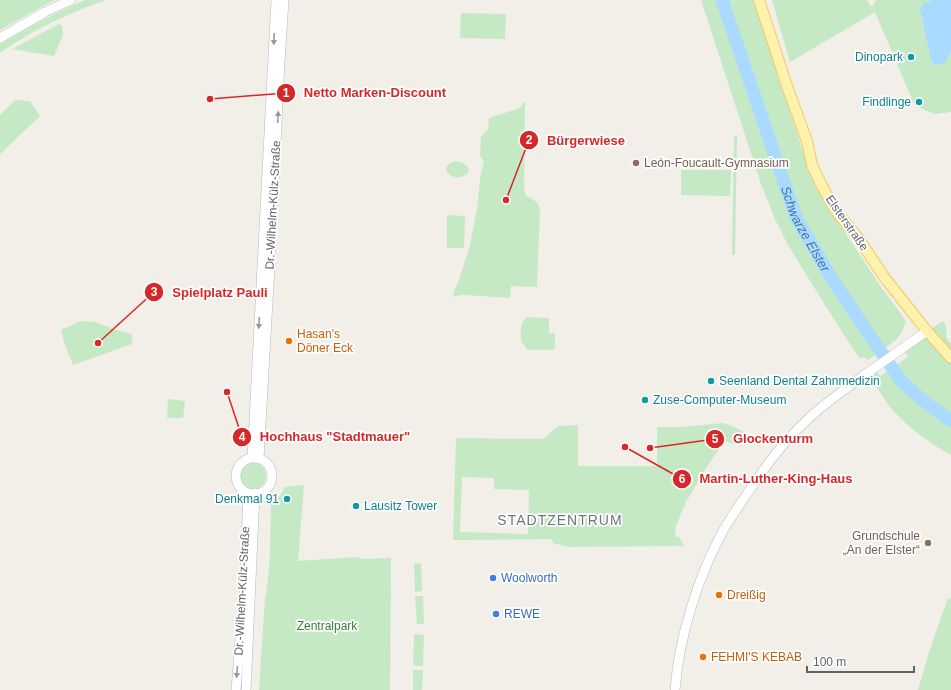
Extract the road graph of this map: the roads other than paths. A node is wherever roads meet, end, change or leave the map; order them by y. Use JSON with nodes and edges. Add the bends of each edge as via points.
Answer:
{"nodes":[{"id":1,"x":71,"y":0,"type":"edge"},
{"id":2,"x":276,"y":0,"type":"edge"},
{"id":3,"x":284,"y":0,"type":"edge"},
{"id":4,"x":759,"y":0,"type":"edge"},
{"id":5,"x":0,"y":38,"type":"edge"},
{"id":6,"x":927,"y":331,"type":"junction"},
{"id":7,"x":951,"y":358,"type":"edge"},
{"id":8,"x":255,"y":458,"type":"junction"},
{"id":9,"x":252,"y":493,"type":"junction"},
{"id":10,"x":236,"y":690,"type":"edge"},
{"id":11,"x":246,"y":690,"type":"edge"},
{"id":12,"x":675,"y":690,"type":"edge"}],
"edges":[{"from":1,"to":5,"type":"street"},
{"from":2,"to":8,"type":"street","name":"Dr.-Wilhelm-Külz-Straße","one_way":true},
{"from":8,"to":3,"type":"street","name":"Dr.-Wilhelm-Külz-Straße","one_way":true,"via":[[272,249]]},
{"from":4,"to":6,"type":"main road","name":"Elsterstraße","via":[[807,141],[812,165],[822,186],[836,211]]},
{"from":6,"to":7,"type":"main road","name":"Elsterstraße"},
{"from":6,"to":12,"type":"street","via":[[825,404],[793,433],[764,470],[724,530],[695,596],[678,662]]},
{"from":8,"to":9,"type":"street","via":[[247,459],[236,471],[239,486]]},
{"from":8,"to":9,"type":"street","via":[[266,462],[272,476],[267,488]]},
{"from":9,"to":10,"type":"street","name":"Dr.-Wilhelm-Külz-Straße","one_way":true},
{"from":9,"to":11,"type":"street","name":"Dr.-Wilhelm-Külz-Straße"}]}
